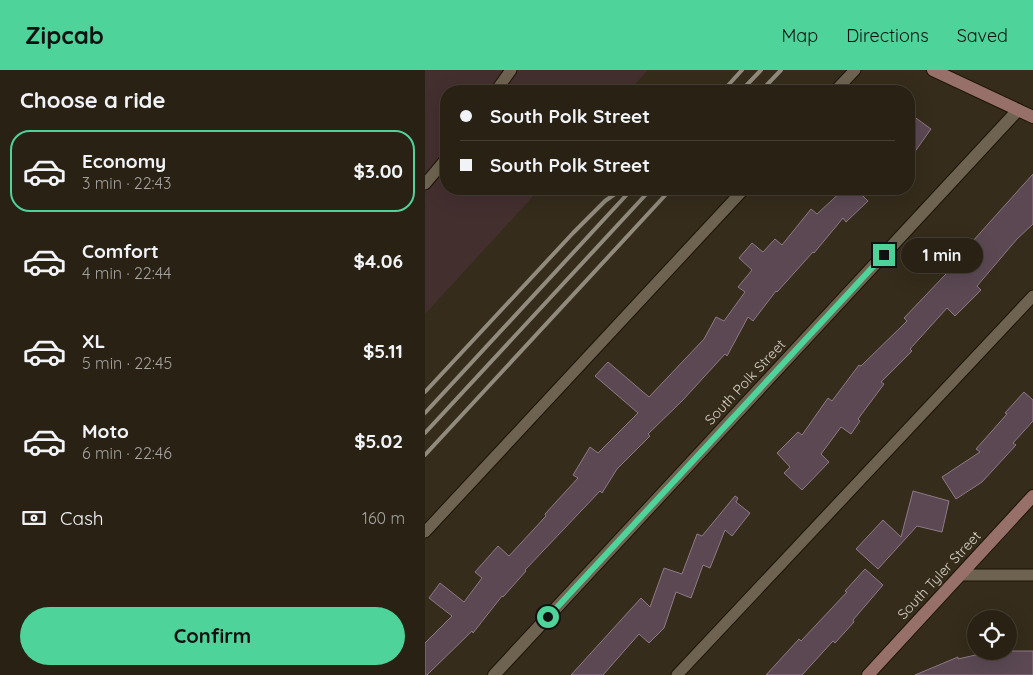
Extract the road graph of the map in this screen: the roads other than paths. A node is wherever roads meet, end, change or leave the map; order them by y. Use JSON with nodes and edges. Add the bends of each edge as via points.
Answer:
{"nodes":[{"id":1,"x":511,"y":70,"type":"edge"},
{"id":2,"x":855,"y":70,"type":"edge"},
{"id":3,"x":933,"y":70,"type":"edge"},
{"id":4,"x":500,"y":85,"type":"edge"},
{"id":5,"x":841,"y":85,"type":"edge"},
{"id":6,"x":1018,"y":110,"type":"junction"},
{"id":7,"x":1033,"y":117,"type":"edge"},
{"id":8,"x":440,"y":167,"type":"edge"},
{"id":9,"x":425,"y":184,"type":"edge"},
{"id":10,"x":738,"y":195,"type":"edge"},
{"id":11,"x":1033,"y":296,"type":"edge"},
{"id":12,"x":1033,"y":496,"type":"edge"},
{"id":13,"x":425,"y":532,"type":"edge"},
{"id":14,"x":960,"y":575,"type":"junction"},
{"id":15,"x":1033,"y":575,"type":"edge"},
{"id":16,"x":494,"y":675,"type":"edge"},
{"id":17,"x":677,"y":675,"type":"edge"},
{"id":18,"x":868,"y":675,"type":"edge"}],
"edges":[{"from":1,"to":4,"type":"lane"},
{"from":2,"to":5,"type":"lane"},
{"from":3,"to":6,"type":"main road"},
{"from":6,"to":7,"type":"main road"},
{"from":6,"to":16,"type":"street","name":"South Polk Street"},
{"from":8,"to":9,"type":"lane"},
{"from":10,"to":13,"type":"lane"},
{"from":11,"to":17,"type":"lane"},
{"from":12,"to":14,"type":"main road","name":"South Tyler Street"},
{"from":14,"to":15,"type":"lane"},
{"from":14,"to":18,"type":"main road","name":"South Tyler Street"}]}
